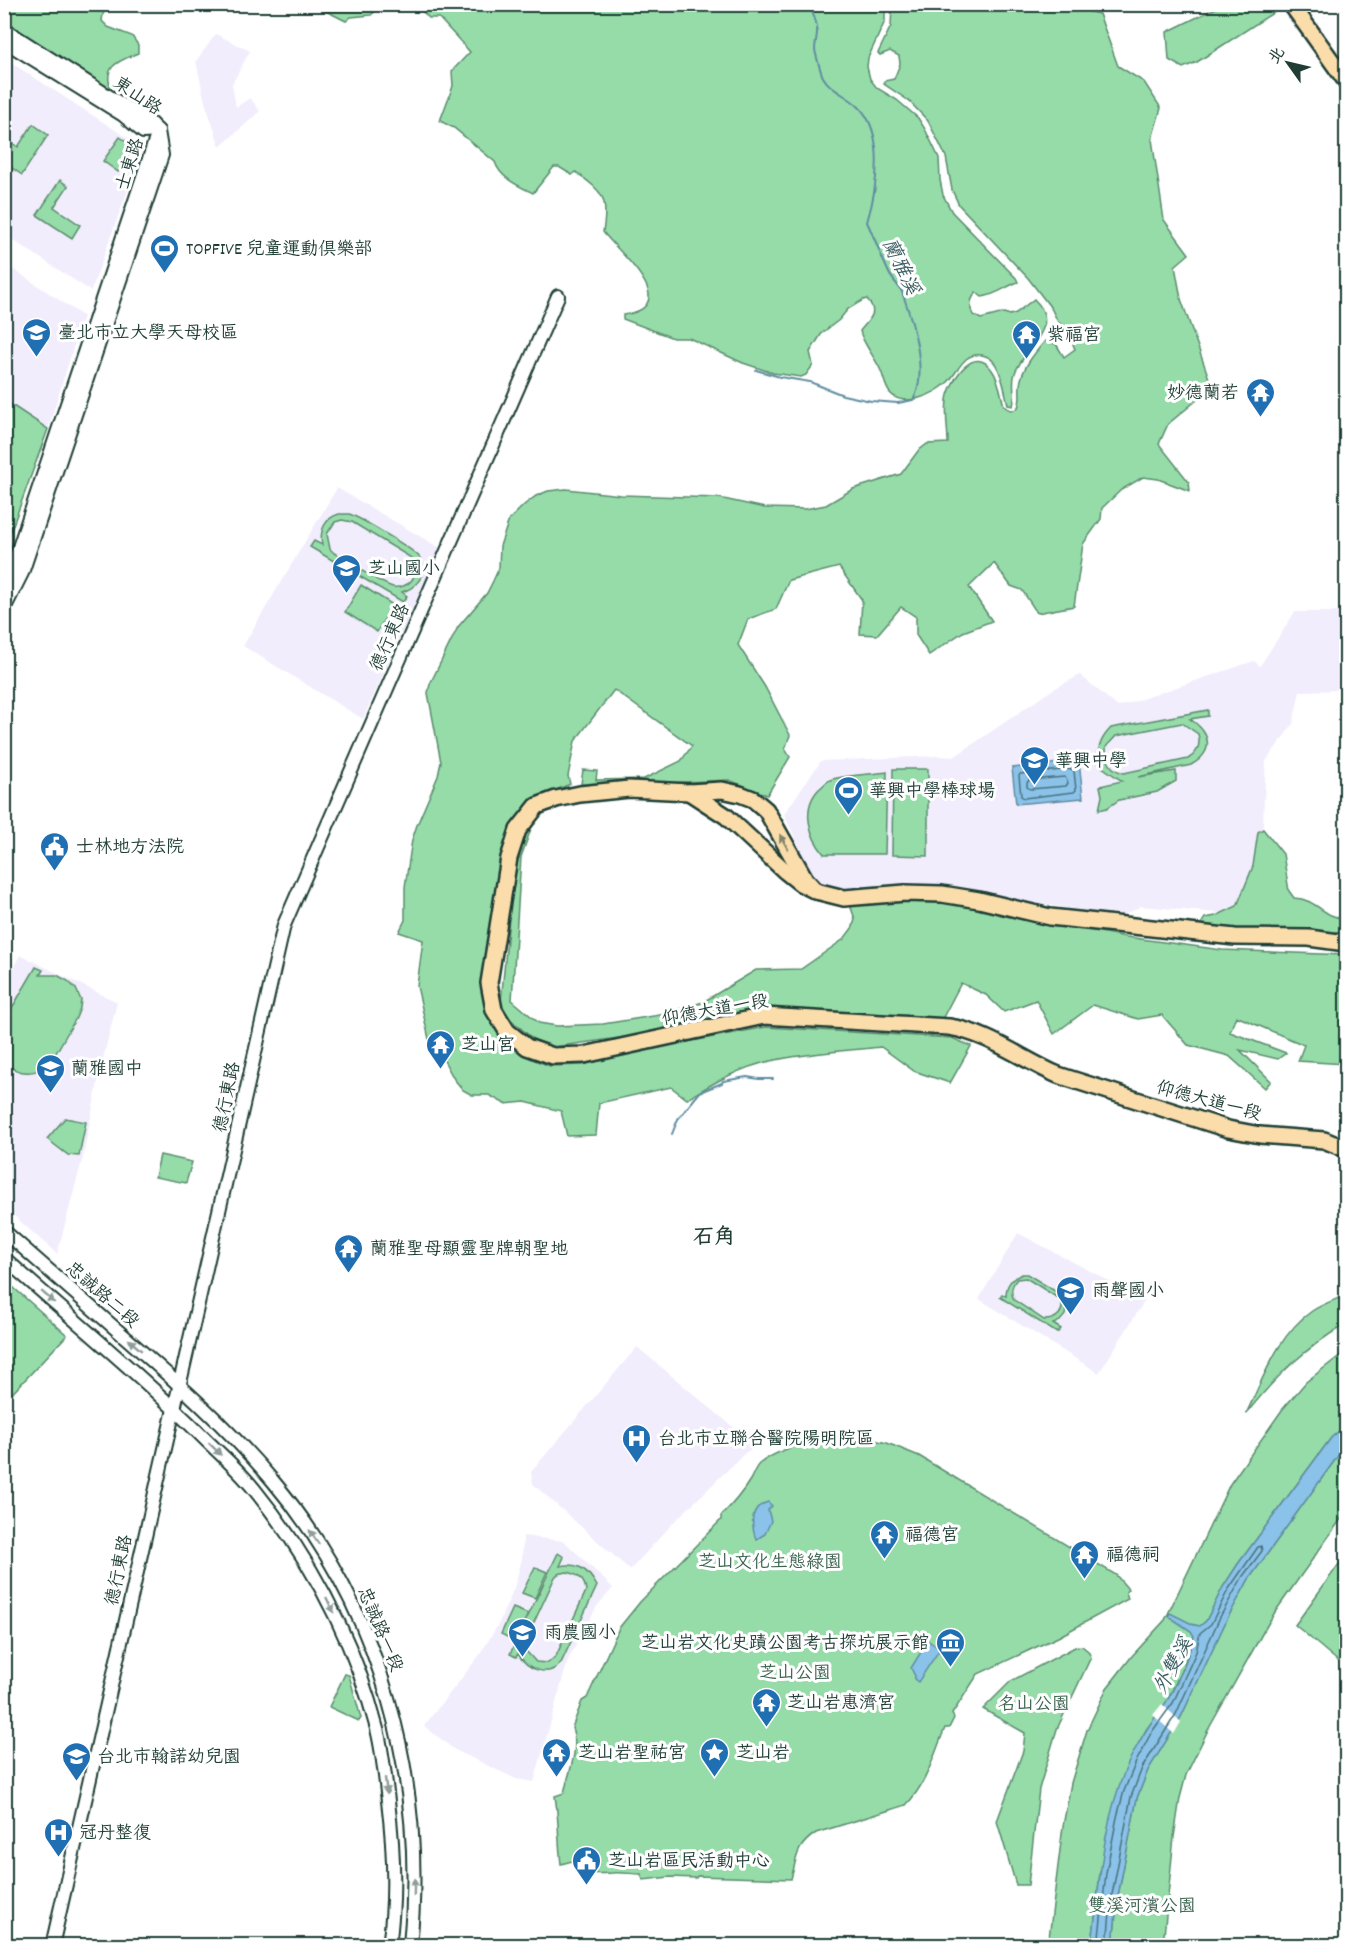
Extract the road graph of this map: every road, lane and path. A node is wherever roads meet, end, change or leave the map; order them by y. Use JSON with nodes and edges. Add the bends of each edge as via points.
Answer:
{"nodes":[{"id":1,"x":1291,"y":4,"type":"edge"},
{"id":2,"x":4,"y":29,"type":"edge"},
{"id":3,"x":4,"y":41,"type":"edge"},
{"id":4,"x":1347,"y":81,"type":"edge"},
{"id":5,"x":158,"y":131,"type":"junction"},
{"id":6,"x":558,"y":296,"type":"dead end"},
{"id":7,"x":4,"y":585,"type":"edge"},
{"id":8,"x":4,"y":609,"type":"edge"},
{"id":9,"x":689,"y":792,"type":"junction"},
{"id":10,"x":816,"y":891,"type":"junction"},
{"id":11,"x":1347,"y":942,"type":"edge"},
{"id":12,"x":1347,"y":1149,"type":"edge"},
{"id":13,"x":4,"y":1231,"type":"edge"},
{"id":14,"x":4,"y":1258,"type":"edge"},
{"id":15,"x":179,"y":1384,"type":"junction"},
{"id":16,"x":174,"y":1407,"type":"junction"},
{"id":17,"x":52,"y":1946,"type":"edge"},
{"id":18,"x":389,"y":1946,"type":"edge"},
{"id":19,"x":410,"y":1946,"type":"edge"}],
"edges":[{"from":1,"to":4,"type":"main road"},
{"from":2,"to":5,"type":"street","name":"東山路"},
{"from":3,"to":5,"type":"street","name":"東山路","via":[[143,132]]},
{"from":5,"to":7,"type":"street","name":"士東路","via":[[46,471]]},
{"from":5,"to":8,"type":"street","name":"士東路","via":[[162,155],[22,573]]},
{"from":6,"to":15,"type":"street","name":"德行東路","via":[[287,914]]},
{"from":9,"to":10,"type":"main road","via":[[726,816],[785,871]]},
{"from":10,"to":9,"type":"main road","name":"仰德大道一段","one_way":true,"via":[[805,879],[766,810],[740,794],[722,790]]},
{"from":9,"to":12,"type":"main road","name":"仰德大道一段","via":[[630,789],[572,795],[537,806],[518,830],[509,858],[489,983],[494,1010],[507,1031],[527,1047],[552,1056],[584,1055],[764,1016],[949,1026],[987,1038],[1058,1075],[1228,1129],[1323,1140]]},
{"from":10,"to":11,"type":"main road","via":[[843,898],[942,894],[1059,918],[1235,937]]},
{"from":15,"to":13,"type":"street","name":"忠誠路二段","one_way":true},
{"from":14,"to":16,"type":"street","one_way":true},
{"from":15,"to":16,"type":"street","name":"德行東路"},
{"from":19,"to":15,"type":"street","name":"忠誠路一段","one_way":true,"via":[[414,1862],[411,1811],[382,1673],[334,1570],[297,1512],[248,1453]]},
{"from":16,"to":17,"type":"street","name":"德行東路"},
{"from":16,"to":18,"type":"street","name":"忠誠路一段","one_way":true,"via":[[243,1477],[274,1516],[306,1563],[343,1632],[377,1729],[382,1755],[394,1889]]}]}
